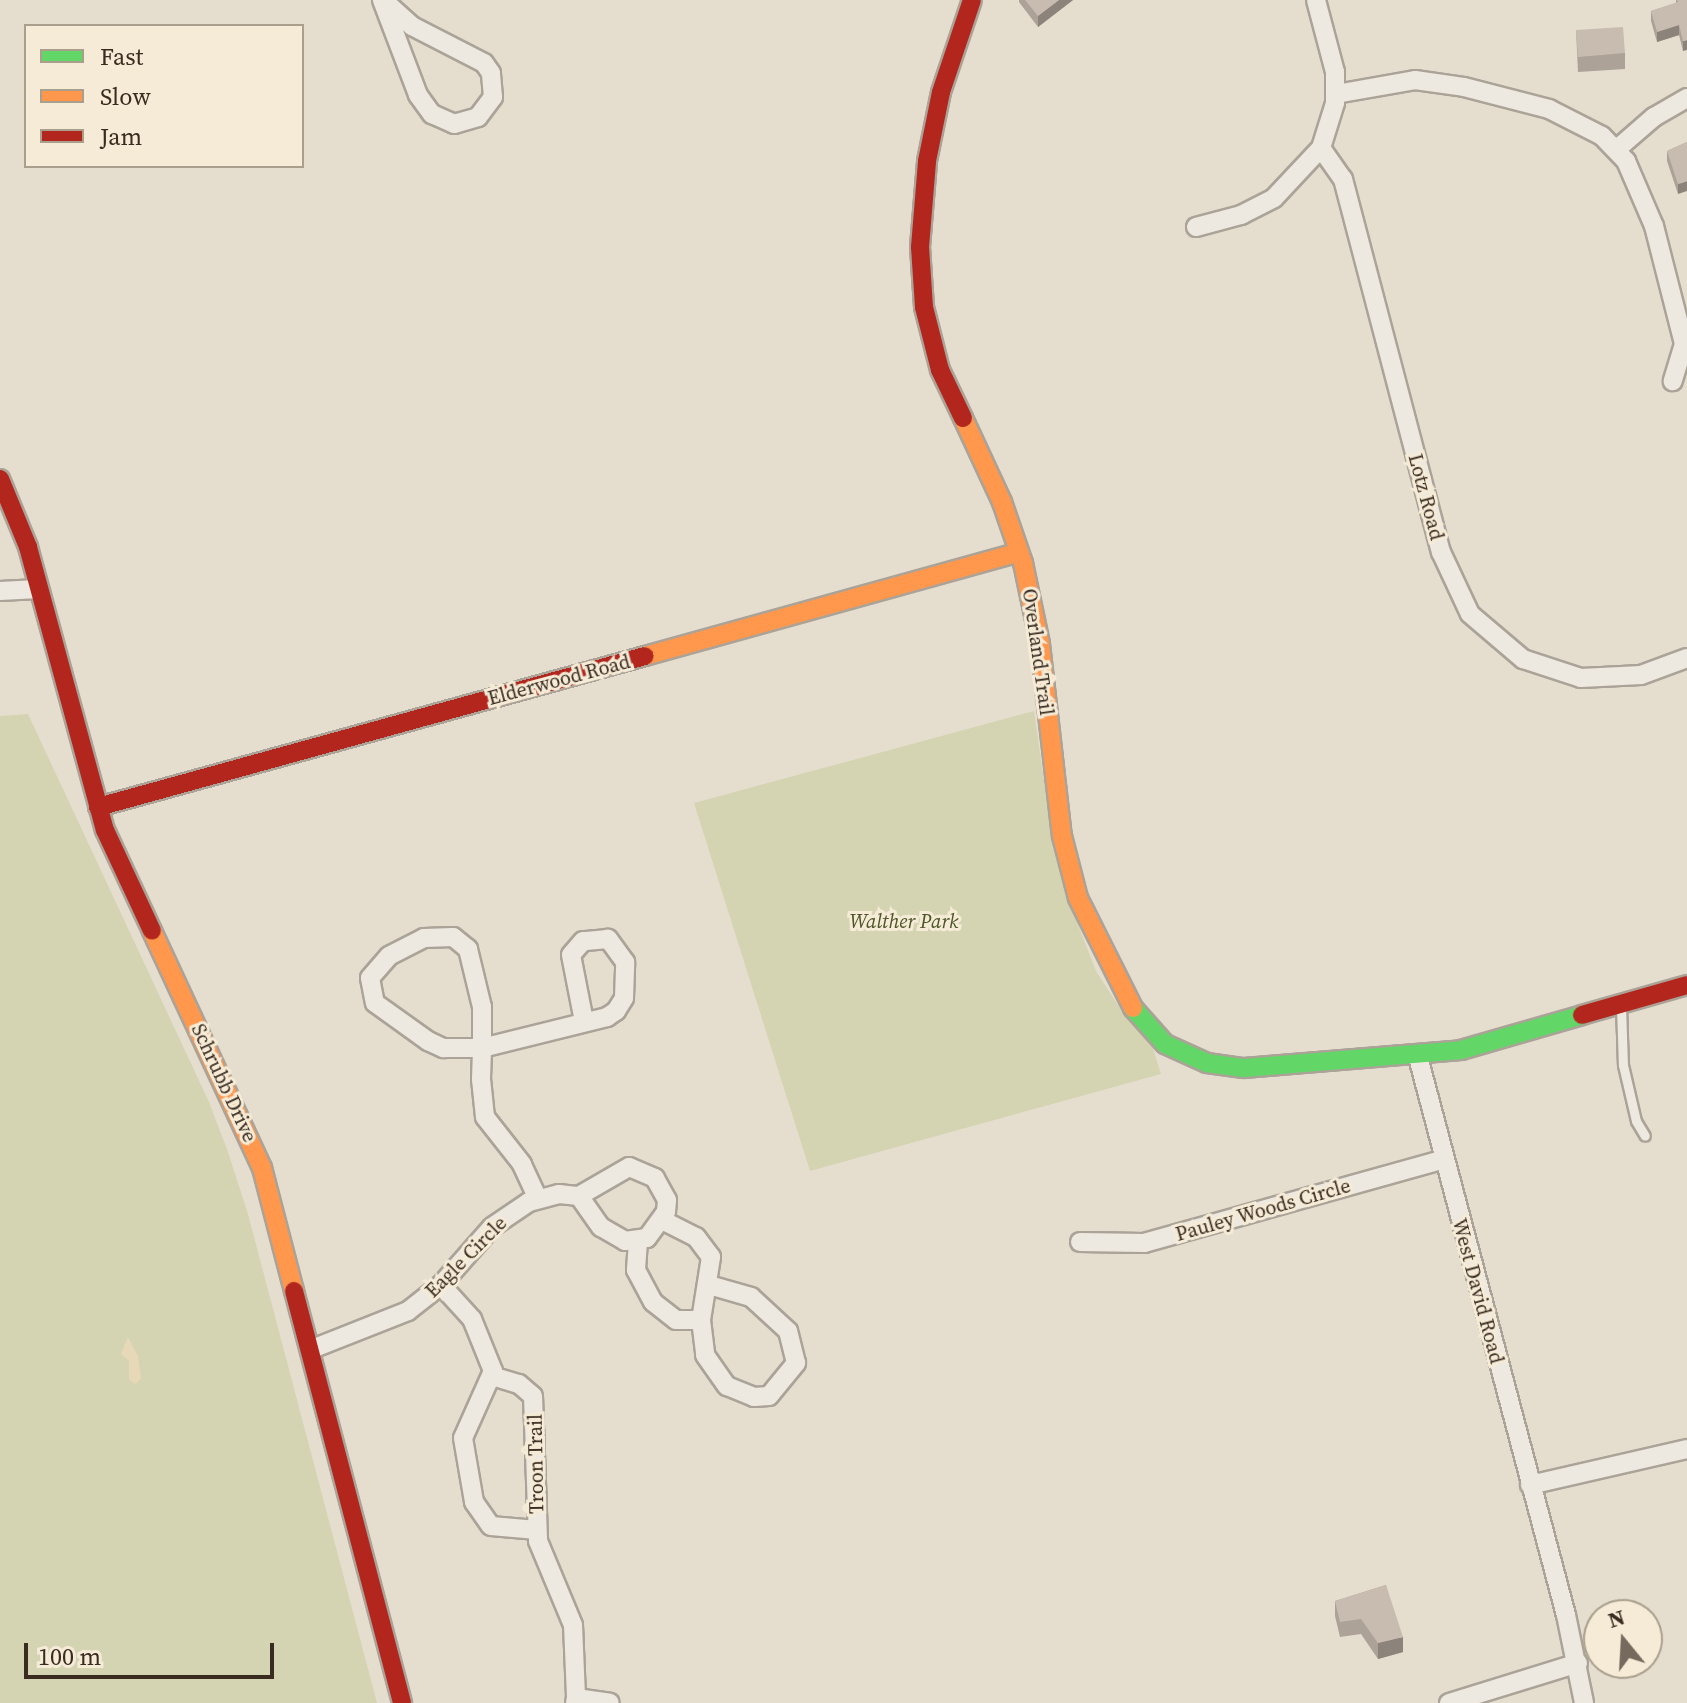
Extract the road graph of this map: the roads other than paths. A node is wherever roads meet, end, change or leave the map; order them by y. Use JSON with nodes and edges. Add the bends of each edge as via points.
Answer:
{"nodes":[{"id":1,"x":383,"y":0,"type":"edge"},
{"id":2,"x":972,"y":0,"type":"edge"},
{"id":3,"x":1316,"y":0,"type":"edge"},
{"id":4,"x":1336,"y":94,"type":"junction"},
{"id":5,"x":1687,"y":98,"type":"edge"},
{"id":6,"x":1321,"y":148,"type":"junction"},
{"id":7,"x":1617,"y":149,"type":"junction"},
{"id":8,"x":1196,"y":227,"type":"dead end"},
{"id":9,"x":1685,"y":354,"type":"edge"},
{"id":10,"x":1673,"y":381,"type":"dead end"},
{"id":11,"x":0,"y":479,"type":"edge"},
{"id":12,"x":1019,"y":552,"type":"junction"},
{"id":13,"x":38,"y":589,"type":"junction"},
{"id":14,"x":0,"y":591,"type":"edge"},
{"id":15,"x":1687,"y":658,"type":"edge"},
{"id":16,"x":98,"y":807,"type":"junction"},
{"id":17,"x":1687,"y":985,"type":"edge"},
{"id":18,"x":1621,"y":1006,"type":"junction"},
{"id":19,"x":584,"y":1021,"type":"junction"},
{"id":20,"x":482,"y":1048,"type":"junction"},
{"id":21,"x":1418,"y":1057,"type":"junction"},
{"id":22,"x":1645,"y":1136,"type":"dead end"},
{"id":23,"x":1444,"y":1159,"type":"junction"},
{"id":24,"x":579,"y":1196,"type":"junction"},
{"id":25,"x":538,"y":1199,"type":"junction"},
{"id":26,"x":664,"y":1221,"type":"junction"},
{"id":27,"x":638,"y":1241,"type":"junction"},
{"id":28,"x":1080,"y":1242,"type":"dead end"},
{"id":29,"x":441,"y":1285,"type":"junction"},
{"id":30,"x":709,"y":1285,"type":"junction"},
{"id":31,"x":701,"y":1320,"type":"junction"},
{"id":32,"x":312,"y":1349,"type":"junction"},
{"id":33,"x":492,"y":1376,"type":"junction"},
{"id":34,"x":1687,"y":1449,"type":"edge"},
{"id":35,"x":1530,"y":1485,"type":"junction"},
{"id":36,"x":537,"y":1530,"type":"junction"},
{"id":37,"x":1578,"y":1663,"type":"junction"},
{"id":38,"x":576,"y":1701,"type":"edge"},
{"id":39,"x":402,"y":1703,"type":"edge"},
{"id":40,"x":610,"y":1703,"type":"edge"},
{"id":41,"x":1449,"y":1703,"type":"edge"},
{"id":42,"x":1584,"y":1703,"type":"edge"}],
"edges":[{"from":1,"to":1,"type":"street","via":[[418,95],[432,114],[454,124],[478,117],[493,97],[491,73],[484,63],[412,26]]},
{"from":2,"to":12,"type":"street","name":"Overland Trail","via":[[941,92],[927,161],[921,281],[940,370]]},
{"from":3,"to":4,"type":"street"},
{"from":4,"to":6,"type":"street"},
{"from":4,"to":7,"type":"street","via":[[1415,80],[1464,87],[1570,118]]},
{"from":5,"to":7,"type":"street","via":[[1654,117]]},
{"from":6,"to":8,"type":"street","via":[[1274,198],[1241,215]]},
{"from":6,"to":15,"type":"street","name":"Lotz Road","via":[[1343,179],[1441,552],[1470,614],[1523,659],[1581,678],[1641,675]]},
{"from":7,"to":9,"type":"street","via":[[1654,226]]},
{"from":9,"to":10,"type":"street"},
{"from":11,"to":13,"type":"street","name":"Schrubb Drive"},
{"from":12,"to":16,"type":"street","name":"Elderwood Road"},
{"from":12,"to":21,"type":"street","name":"Overland Trail","via":[[1033,605],[1055,802],[1070,870],[1103,959],[1142,1021],[1165,1044],[1187,1056],[1229,1067]]},
{"from":13,"to":14,"type":"street"},
{"from":13,"to":16,"type":"street","name":"Schrubb Drive"},
{"from":16,"to":32,"type":"street","name":"Schrubb Drive","via":[[138,911],[245,1123],[276,1212]]},
{"from":17,"to":18,"type":"street"},
{"from":18,"to":21,"type":"street","via":[[1535,1032]]},
{"from":18,"to":22,"type":"lane","via":[[1623,1065],[1636,1121]]},
{"from":19,"to":19,"type":"street","via":[[612,1014],[624,998],[625,962],[608,939],[583,941],[571,955]]},
{"from":19,"to":20,"type":"street"},
{"from":20,"to":20,"type":"street","via":[[443,1048],[375,1003],[369,989],[376,969],[424,938],[442,935],[461,941],[478,984]]},
{"from":20,"to":25,"type":"street","via":[[485,1117],[522,1164]]},
{"from":21,"to":23,"type":"street","name":"West David Road"},
{"from":23,"to":28,"type":"street","name":"Pauley Woods Circle","via":[[1144,1243]]},
{"from":23,"to":35,"type":"street","name":"West David Road"},
{"from":24,"to":25,"type":"street","name":"Eagle Circle"},
{"from":24,"to":26,"type":"street","name":"Eagle Circle","via":[[617,1171],[643,1170],[662,1188]]},
{"from":24,"to":27,"type":"street","via":[[614,1238]]},
{"from":25,"to":29,"type":"street","name":"Eagle Circle","via":[[492,1227]]},
{"from":26,"to":27,"type":"street"},
{"from":26,"to":30,"type":"street","via":[[706,1247],[712,1268]]},
{"from":27,"to":31,"type":"street","via":[[636,1270],[653,1302],[676,1320]]},
{"from":29,"to":32,"type":"street","name":"Eagle Circle","via":[[382,1326]]},
{"from":29,"to":33,"type":"street","via":[[478,1330]]},
{"from":30,"to":31,"type":"street"},
{"from":30,"to":31,"type":"street","via":[[751,1297],[774,1315],[795,1344],[790,1375],[769,1396],[738,1393],[705,1355]]},
{"from":32,"to":39,"type":"street","name":"Schrubb Drive"},
{"from":33,"to":36,"type":"street","name":"Troon Trail","via":[[519,1384],[533,1396]]},
{"from":33,"to":36,"type":"street","name":"Troon Trail","via":[[463,1438],[474,1502],[491,1526]]},
{"from":34,"to":35,"type":"street"},
{"from":35,"to":37,"type":"street","name":"West David Road"},
{"from":36,"to":38,"type":"street","name":"Troon Trail","via":[[541,1556],[577,1639]]},
{"from":37,"to":41,"type":"street"},
{"from":37,"to":42,"type":"street","name":"West David Road"},
{"from":38,"to":40,"type":"street"}]}
